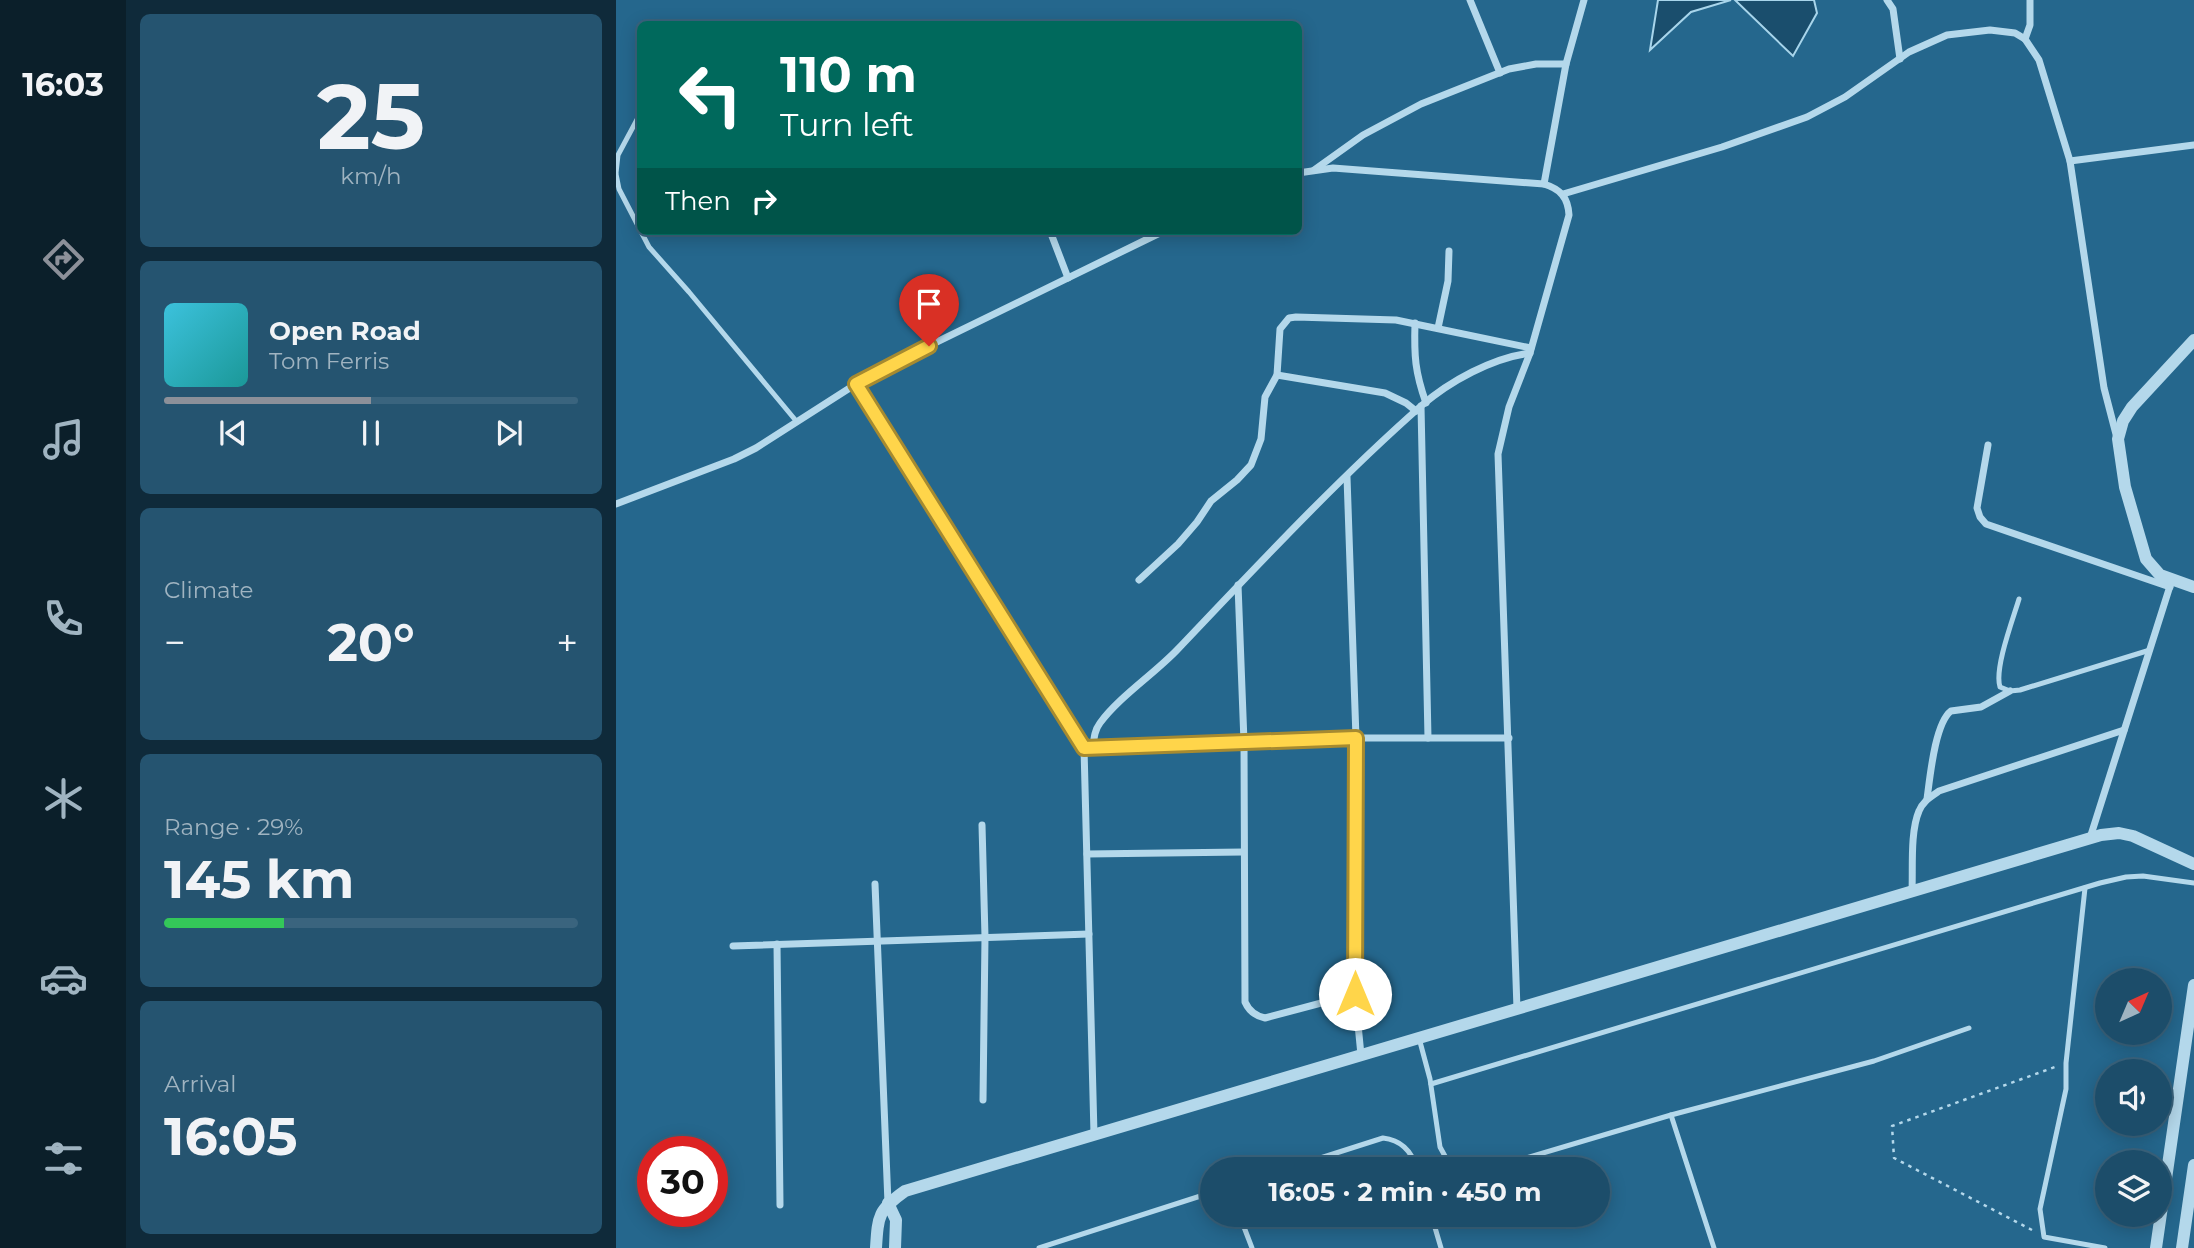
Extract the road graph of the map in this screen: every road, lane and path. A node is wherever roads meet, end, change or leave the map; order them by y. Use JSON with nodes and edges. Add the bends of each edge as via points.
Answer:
{"nodes":[{"id":1,"x":1470,"y":0,"type":"edge"},
{"id":2,"x":1584,"y":0,"type":"edge"},
{"id":3,"x":1887,"y":0,"type":"edge"},
{"id":4,"x":2030,"y":0,"type":"edge"},
{"id":5,"x":2025,"y":38,"type":"junction"},
{"id":6,"x":1900,"y":59,"type":"junction"},
{"id":7,"x":1566,"y":64,"type":"junction"},
{"id":8,"x":1500,"y":73,"type":"junction"},
{"id":9,"x":637,"y":120,"type":"edge"},
{"id":10,"x":2194,"y":145,"type":"edge"},
{"id":11,"x":2070,"y":161,"type":"junction"},
{"id":12,"x":1314,"y":170,"type":"junction"},
{"id":13,"x":1302,"y":172,"type":"edge"},
{"id":14,"x":616,"y":174,"type":"edge"},
{"id":15,"x":1544,"y":184,"type":"junction"},
{"id":16,"x":1563,"y":194,"type":"junction"},
{"id":17,"x":637,"y":224,"type":"edge"},
{"id":18,"x":643,"y":235,"type":"edge"},
{"id":19,"x":1052,"y":235,"type":"edge"},
{"id":20,"x":1156,"y":235,"type":"edge"},
{"id":21,"x":1449,"y":251,"type":"dead end"},
{"id":22,"x":1068,"y":278,"type":"junction"},
{"id":23,"x":1415,"y":323,"type":"junction"},
{"id":24,"x":1438,"y":328,"type":"junction"},
{"id":25,"x":2194,"y":340,"type":"edge"},
{"id":26,"x":1531,"y":351,"type":"junction"},
{"id":27,"x":1277,"y":375,"type":"junction"},
{"id":28,"x":856,"y":384,"type":"junction"},
{"id":29,"x":1421,"y":407,"type":"junction"},
{"id":30,"x":797,"y":422,"type":"junction"},
{"id":31,"x":2118,"y":439,"type":"junction"},
{"id":32,"x":1987,"y":445,"type":"dead end"},
{"id":33,"x":1347,"y":477,"type":"junction"},
{"id":34,"x":616,"y":505,"type":"edge"},
{"id":35,"x":1139,"y":580,"type":"dead end"},
{"id":36,"x":2171,"y":584,"type":"junction"},
{"id":37,"x":1238,"y":585,"type":"junction"},
{"id":38,"x":2194,"y":587,"type":"edge"},
{"id":39,"x":2019,"y":598,"type":"dead end"},
{"id":40,"x":2150,"y":650,"type":"junction"},
{"id":41,"x":2010,"y":691,"type":"junction"},
{"id":42,"x":2124,"y":730,"type":"junction"},
{"id":43,"x":1356,"y":738,"type":"junction"},
{"id":44,"x":1428,"y":738,"type":"junction"},
{"id":45,"x":1509,"y":738,"type":"junction"},
{"id":46,"x":1244,"y":742,"type":"junction"},
{"id":47,"x":1084,"y":748,"type":"junction"},
{"id":48,"x":1093,"y":748,"type":"junction"},
{"id":49,"x":1927,"y":799,"type":"junction"},
{"id":50,"x":982,"y":825,"type":"dead end"},
{"id":51,"x":2090,"y":838,"type":"junction"},
{"id":52,"x":1243,"y":852,"type":"junction"},
{"id":53,"x":1087,"y":855,"type":"junction"},
{"id":54,"x":2194,"y":864,"type":"edge"},
{"id":55,"x":2194,"y":883,"type":"edge"},
{"id":56,"x":875,"y":884,"type":"dead end"},
{"id":57,"x":2085,"y":888,"type":"junction"},
{"id":58,"x":1912,"y":891,"type":"junction"},
{"id":59,"x":1088,"y":934,"type":"junction"},
{"id":60,"x":985,"y":937,"type":"junction"},
{"id":61,"x":878,"y":941,"type":"junction"},
{"id":62,"x":777,"y":944,"type":"junction"},
{"id":63,"x":733,"y":946,"type":"dead end"},
{"id":64,"x":2194,"y":985,"type":"edge"},
{"id":65,"x":1355,"y":994,"type":"junction"},
{"id":66,"x":1517,"y":1009,"type":"junction"},
{"id":67,"x":1969,"y":1028,"type":"dead end"},
{"id":68,"x":1419,"y":1038,"type":"junction"},
{"id":69,"x":1361,"y":1055,"type":"junction"},
{"id":70,"x":2066,"y":1063,"type":"junction"},
{"id":71,"x":1431,"y":1083,"type":"junction"},
{"id":72,"x":983,"y":1100,"type":"dead end"},
{"id":73,"x":1671,"y":1115,"type":"junction"},
{"id":74,"x":1094,"y":1134,"type":"junction"},
{"id":75,"x":1323,"y":1157,"type":"edge"},
{"id":76,"x":1413,"y":1157,"type":"edge"},
{"id":77,"x":1445,"y":1157,"type":"edge"},
{"id":78,"x":1529,"y":1157,"type":"edge"},
{"id":79,"x":2194,"y":1165,"type":"edge"},
{"id":80,"x":1200,"y":1196,"type":"edge"},
{"id":81,"x":888,"y":1203,"type":"junction"},
{"id":82,"x":780,"y":1205,"type":"dead end"},
{"id":83,"x":1245,"y":1227,"type":"edge"},
{"id":84,"x":1435,"y":1227,"type":"edge"},
{"id":85,"x":2044,"y":1237,"type":"junction"},
{"id":86,"x":876,"y":1248,"type":"edge"},
{"id":87,"x":895,"y":1248,"type":"edge"},
{"id":88,"x":1039,"y":1248,"type":"edge"},
{"id":89,"x":1252,"y":1248,"type":"edge"},
{"id":90,"x":1441,"y":1248,"type":"edge"},
{"id":91,"x":1713,"y":1248,"type":"edge"},
{"id":92,"x":2105,"y":1248,"type":"edge"},
{"id":93,"x":2156,"y":1248,"type":"edge"},
{"id":94,"x":2182,"y":1248,"type":"edge"}],
"edges":[{"from":1,"to":8,"type":"street"},
{"from":2,"to":7,"type":"street"},
{"from":3,"to":6,"type":"street","via":[[1893,9]]},
{"from":4,"to":5,"type":"street"},
{"from":5,"to":6,"type":"street","via":[[2006,31],[1957,33],[1926,43]]},
{"from":5,"to":11,"type":"street","via":[[2039,60]]},
{"from":6,"to":16,"type":"street","via":[[1846,97],[1807,117]]},
{"from":7,"to":8,"type":"street","via":[[1536,64]]},
{"from":7,"to":15,"type":"street"},
{"from":8,"to":12,"type":"street","via":[[1421,104],[1363,135]]},
{"from":9,"to":14,"type":"lane","via":[[618,155]]},
{"from":10,"to":11,"type":"street"},
{"from":11,"to":31,"type":"street","via":[[2104,388]]},
{"from":12,"to":13,"type":"street"},
{"from":12,"to":15,"type":"street"},
{"from":14,"to":17,"type":"lane"},
{"from":15,"to":16,"type":"street"},
{"from":16,"to":26,"type":"street","via":[[1569,215]]},
{"from":18,"to":30,"type":"lane"},
{"from":19,"to":22,"type":"street"},
{"from":20,"to":22,"type":"street"},
{"from":21,"to":24,"type":"street"},
{"from":22,"to":28,"type":"street"},
{"from":23,"to":24,"type":"street"},
{"from":23,"to":27,"type":"street","via":[[1289,318],[1280,329]]},
{"from":23,"to":29,"type":"street","via":[[1414,361]]},
{"from":24,"to":26,"type":"street"},
{"from":25,"to":31,"type":"street","via":[[2132,407]]},
{"from":26,"to":29,"type":"street","via":[[1479,369]]},
{"from":26,"to":45,"type":"street","via":[[1509,407],[1498,454]]},
{"from":27,"to":29,"type":"street","via":[[1385,393]]},
{"from":27,"to":35,"type":"street","via":[[1265,397],[1261,439],[1251,465],[1211,501],[1178,544]]},
{"from":28,"to":30,"type":"street"},
{"from":28,"to":47,"type":"street"},
{"from":29,"to":33,"type":"street"},
{"from":29,"to":44,"type":"street"},
{"from":30,"to":34,"type":"street","via":[[734,459]]},
{"from":31,"to":36,"type":"street","via":[[2125,487],[2146,559]]},
{"from":32,"to":36,"type":"street","via":[[1977,508],[1986,524]]},
{"from":33,"to":37,"type":"street"},
{"from":33,"to":43,"type":"street"},
{"from":36,"to":38,"type":"street"},
{"from":36,"to":40,"type":"street"},
{"from":37,"to":46,"type":"street"},
{"from":37,"to":48,"type":"street","via":[[1108,714],[1095,733]]},
{"from":39,"to":41,"type":"lane","via":[[1998,681]]},
{"from":40,"to":41,"type":"lane"},
{"from":40,"to":42,"type":"street"},
{"from":41,"to":49,"type":"street","via":[[1982,706],[1947,713],[1936,741]]},
{"from":42,"to":49,"type":"street"},
{"from":42,"to":51,"type":"street"},
{"from":43,"to":44,"type":"street"},
{"from":43,"to":46,"type":"street"},
{"from":43,"to":65,"type":"street"},
{"from":44,"to":45,"type":"street"},
{"from":45,"to":66,"type":"street"},
{"from":46,"to":48,"type":"street"},
{"from":46,"to":52,"type":"street"},
{"from":47,"to":48,"type":"street"},
{"from":47,"to":53,"type":"street"},
{"from":49,"to":58,"type":"street","via":[[1915,828]]},
{"from":50,"to":60,"type":"street"},
{"from":51,"to":54,"type":"street","via":[[2133,836]]},
{"from":51,"to":58,"type":"street"},
{"from":52,"to":53,"type":"street"},
{"from":52,"to":65,"type":"street","via":[[1245,1002],[1249,1010],[1265,1018]]},
{"from":53,"to":59,"type":"street"},
{"from":55,"to":57,"type":"lane","via":[[2143,876]]},
{"from":56,"to":61,"type":"street"},
{"from":57,"to":70,"type":"lane"},
{"from":57,"to":71,"type":"lane"},
{"from":58,"to":66,"type":"street"},
{"from":59,"to":60,"type":"street"},
{"from":59,"to":74,"type":"street"},
{"from":60,"to":61,"type":"street"},
{"from":60,"to":72,"type":"street"},
{"from":61,"to":62,"type":"street"},
{"from":61,"to":81,"type":"street"},
{"from":62,"to":63,"type":"street"},
{"from":62,"to":82,"type":"street"},
{"from":64,"to":93,"type":"street"},
{"from":65,"to":69,"type":"street"},
{"from":66,"to":68,"type":"street"},
{"from":67,"to":73,"type":"lane","via":[[1874,1061]]},
{"from":68,"to":69,"type":"street"},
{"from":68,"to":71,"type":"lane"},
{"from":69,"to":74,"type":"street"},
{"from":70,"to":85,"type":"lane","via":[[2066,1088],[2040,1209]]},
{"from":70,"to":85,"type":"path","via":[[1892,1126],[1894,1158]]},
{"from":71,"to":77,"type":"lane"},
{"from":73,"to":78,"type":"lane"},
{"from":73,"to":91,"type":"lane"},
{"from":74,"to":81,"type":"street","via":[[905,1191]]},
{"from":75,"to":76,"type":"lane","via":[[1382,1138],[1403,1145]]},
{"from":79,"to":94,"type":"street"},
{"from":80,"to":88,"type":"lane"},
{"from":81,"to":86,"type":"street","via":[[878,1220]]},
{"from":81,"to":87,"type":"street","via":[[896,1220]]},
{"from":83,"to":89,"type":"lane"},
{"from":84,"to":90,"type":"lane"},
{"from":85,"to":92,"type":"lane"}]}
